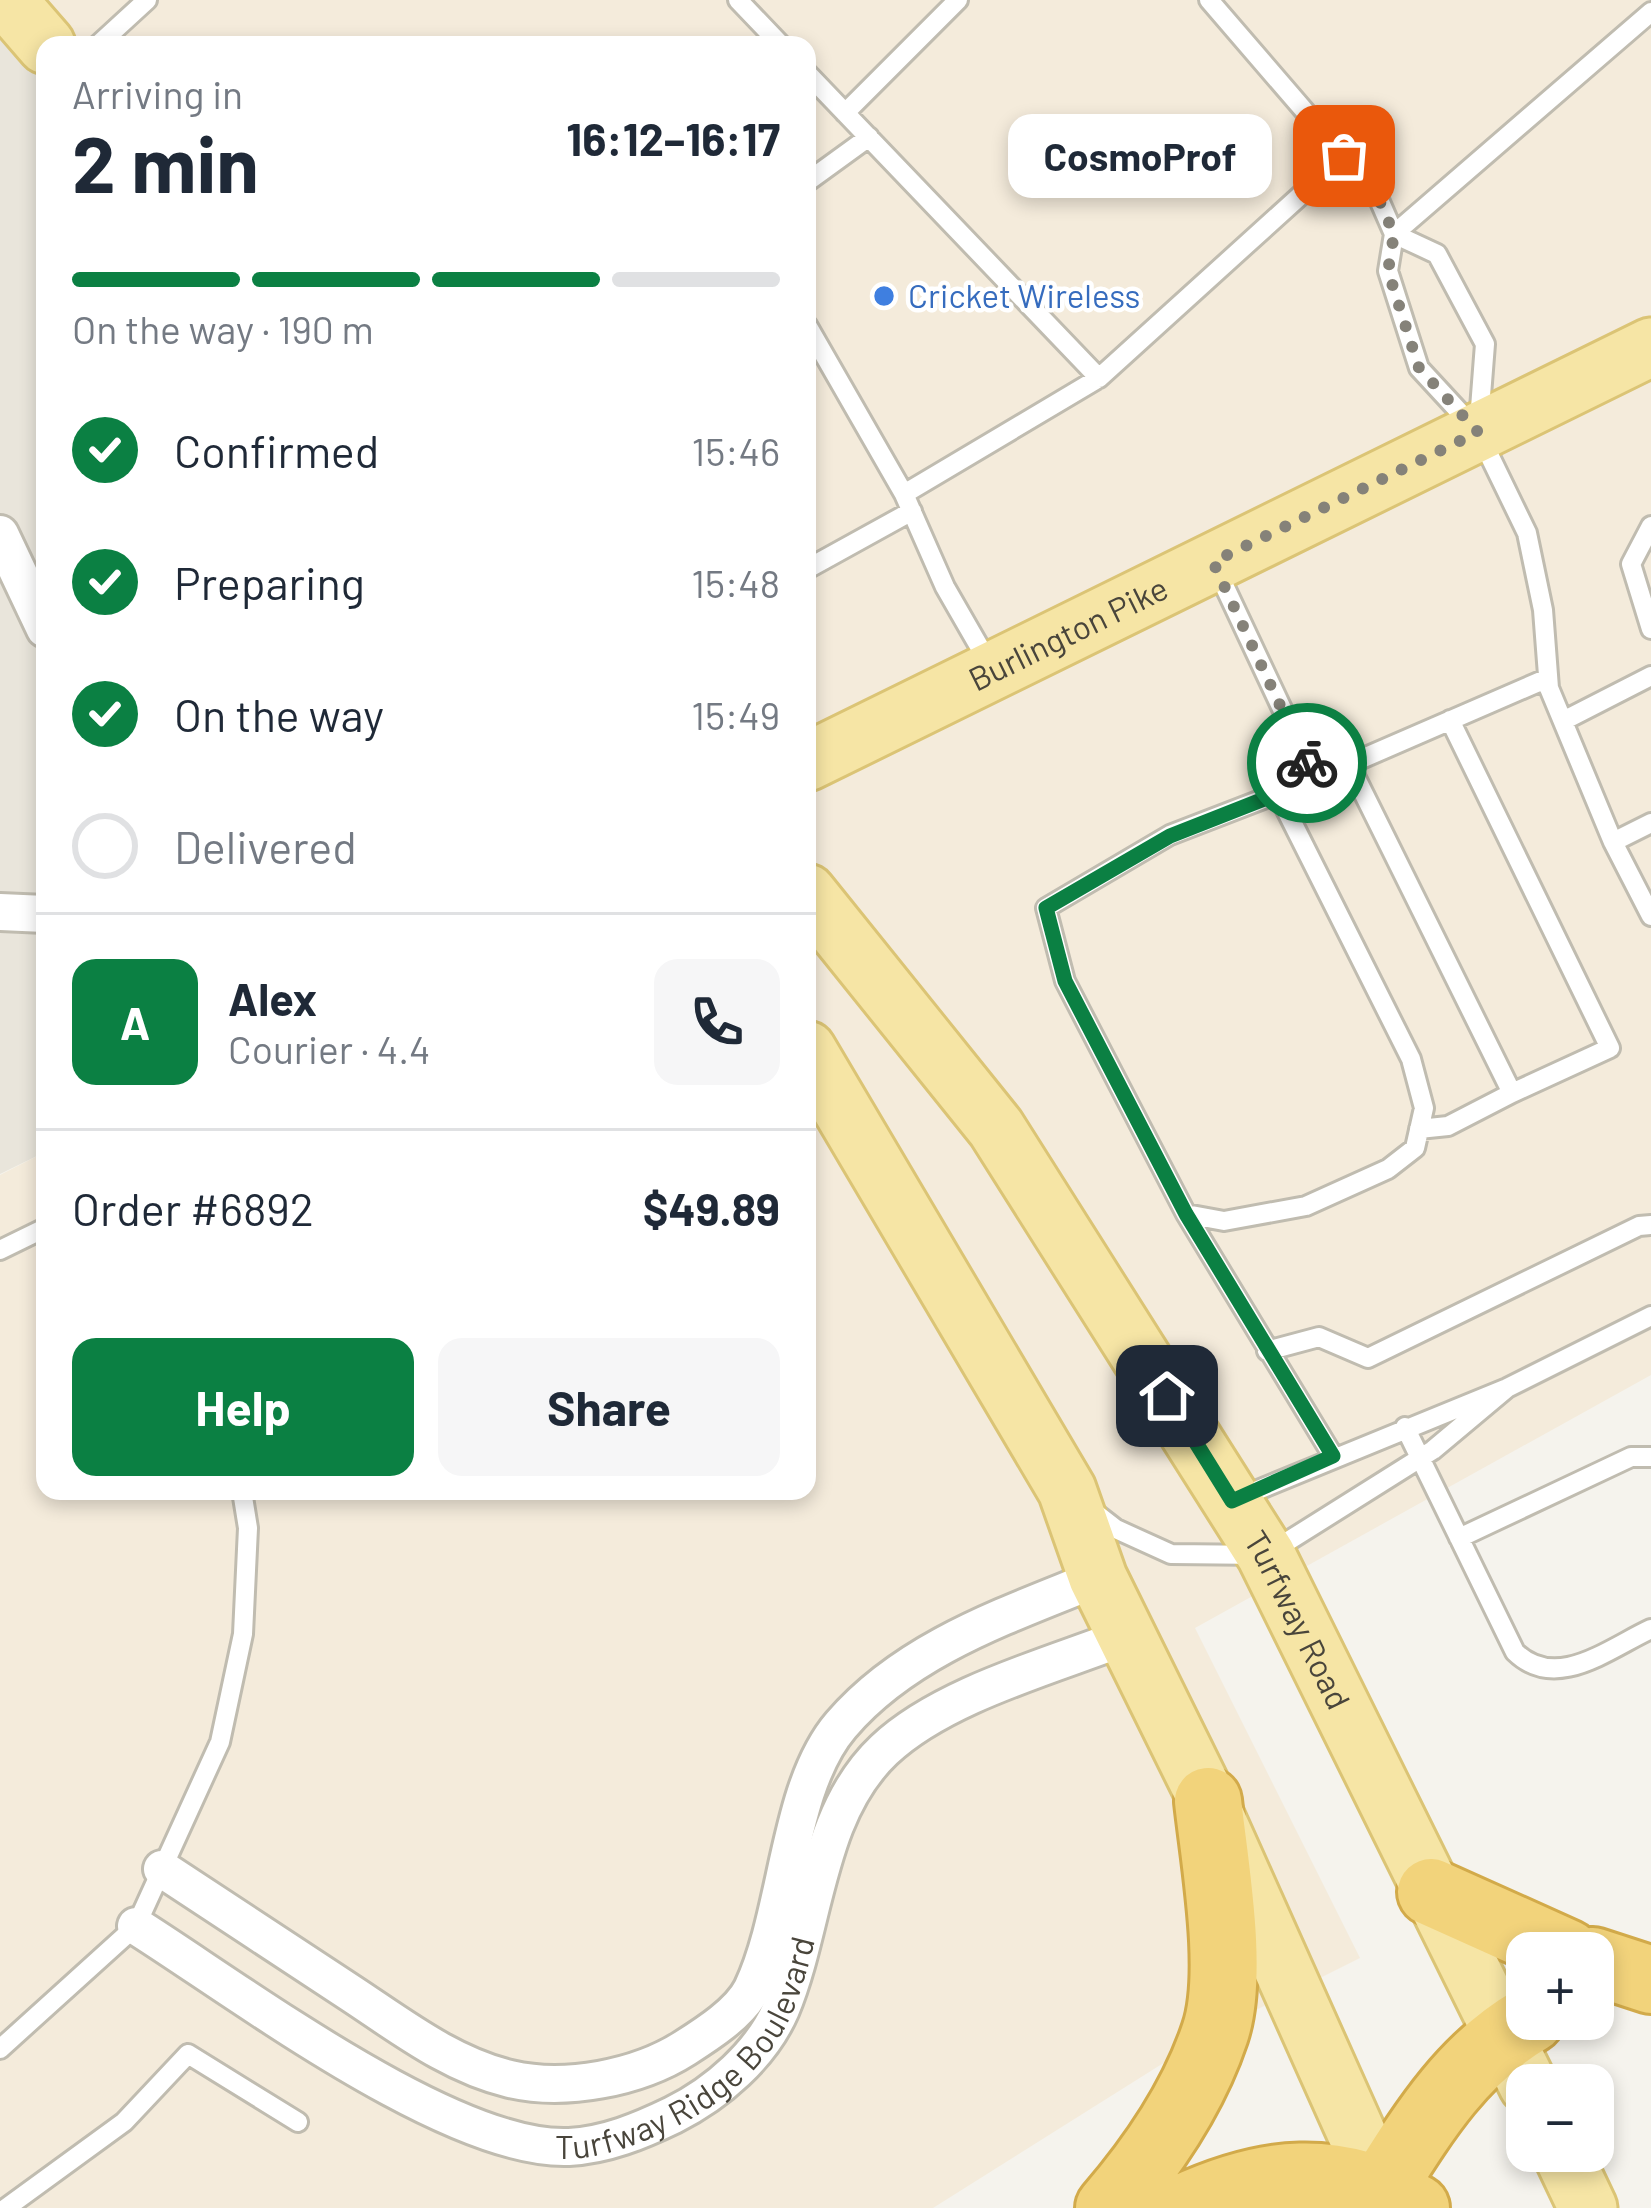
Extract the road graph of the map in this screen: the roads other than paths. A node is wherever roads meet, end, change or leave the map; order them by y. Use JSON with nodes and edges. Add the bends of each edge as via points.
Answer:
{"nodes":[{"id":1,"x":7,"y":0,"type":"edge"},
{"id":2,"x":147,"y":0,"type":"edge"},
{"id":3,"x":738,"y":0,"type":"edge"},
{"id":4,"x":958,"y":0,"type":"edge"},
{"id":5,"x":1209,"y":0,"type":"edge"},
{"id":6,"x":1651,"y":12,"type":"edge"},
{"id":7,"x":38,"y":36,"type":"edge"},
{"id":8,"x":108,"y":36,"type":"edge"},
{"id":9,"x":772,"y":36,"type":"edge"},
{"id":10,"x":816,"y":82,"type":"edge"},
{"id":11,"x":844,"y":112,"type":"junction"},
{"id":12,"x":869,"y":137,"type":"junction"},
{"id":13,"x":1344,"y":156,"type":"junction"},
{"id":14,"x":816,"y":175,"type":"edge"},
{"id":15,"x":1394,"y":234,"type":"junction"},
{"id":16,"x":816,"y":341,"type":"edge"},
{"id":17,"x":1651,"y":347,"type":"edge"},
{"id":18,"x":1099,"y":379,"type":"junction"},
{"id":19,"x":1478,"y":432,"type":"junction"},
{"id":20,"x":908,"y":502,"type":"junction"},
{"id":21,"x":1651,"y":526,"type":"edge"},
{"id":22,"x":0,"y":534,"type":"edge"},
{"id":23,"x":1213,"y":562,"type":"junction"},
{"id":24,"x":816,"y":563,"type":"edge"},
{"id":25,"x":36,"y":609,"type":"edge"},
{"id":26,"x":1651,"y":628,"type":"edge"},
{"id":27,"x":993,"y":671,"type":"junction"},
{"id":28,"x":1651,"y":676,"type":"edge"},
{"id":29,"x":1548,"y":678,"type":"junction"},
{"id":30,"x":1450,"y":720,"type":"junction"},
{"id":31,"x":1563,"y":722,"type":"junction"},
{"id":32,"x":816,"y":758,"type":"edge"},
{"id":33,"x":1349,"y":764,"type":"junction"},
{"id":34,"x":1315,"y":779,"type":"junction"},
{"id":35,"x":1278,"y":794,"type":"junction"},
{"id":36,"x":1651,"y":823,"type":"edge"},
{"id":37,"x":1613,"y":842,"type":"junction"},
{"id":38,"x":816,"y":904,"type":"edge"},
{"id":39,"x":0,"y":912,"type":"edge"},
{"id":40,"x":36,"y":914,"type":"edge"},
{"id":41,"x":1651,"y":916,"type":"edge"},
{"id":42,"x":816,"y":1065,"type":"edge"},
{"id":43,"x":1512,"y":1094,"type":"junction"},
{"id":44,"x":1419,"y":1129,"type":"junction"},
{"id":45,"x":1186,"y":1214,"type":"junction"},
{"id":46,"x":1651,"y":1225,"type":"edge"},
{"id":47,"x":36,"y":1232,"type":"edge"},
{"id":48,"x":0,"y":1250,"type":"edge"},
{"id":49,"x":1651,"y":1316,"type":"edge"},
{"id":50,"x":1268,"y":1352,"type":"junction"},
{"id":51,"x":1507,"y":1388,"type":"junction"},
{"id":52,"x":1406,"y":1427,"type":"junction"},
{"id":53,"x":1333,"y":1456,"type":"junction"},
{"id":54,"x":1651,"y":1457,"type":"edge"},
{"id":55,"x":1420,"y":1458,"type":"junction"},
{"id":56,"x":1067,"y":1490,"type":"junction"},
{"id":57,"x":243,"y":1500,"type":"edge"},
{"id":58,"x":1232,"y":1501,"type":"junction"},
{"id":59,"x":1459,"y":1538,"type":"junction"},
{"id":60,"x":1266,"y":1555,"type":"junction"},
{"id":61,"x":1098,"y":1578,"type":"junction"},
{"id":62,"x":1651,"y":1629,"type":"edge"},
{"id":63,"x":1130,"y":1635,"type":"junction"},
{"id":64,"x":1208,"y":1802,"type":"junction"},
{"id":65,"x":162,"y":1869,"type":"junction"},
{"id":66,"x":1431,"y":1892,"type":"junction"},
{"id":67,"x":136,"y":1926,"type":"junction"},
{"id":68,"x":1520,"y":1932,"type":"edge"},
{"id":69,"x":1614,"y":1969,"type":"edge"},
{"id":70,"x":1651,"y":1982,"type":"edge"},
{"id":71,"x":1614,"y":1990,"type":"edge"},
{"id":72,"x":1520,"y":2046,"type":"edge"},
{"id":73,"x":0,"y":2050,"type":"edge"},
{"id":74,"x":298,"y":2122,"type":"dead end"},
{"id":75,"x":1571,"y":2172,"type":"edge"},
{"id":76,"x":1396,"y":2201,"type":"edge"},
{"id":77,"x":6,"y":2208,"type":"edge"},
{"id":78,"x":1109,"y":2208,"type":"edge"},
{"id":79,"x":1183,"y":2208,"type":"edge"},
{"id":80,"x":1588,"y":2208,"type":"edge"}],
"edges":[{"from":1,"to":7,"type":"main road"},
{"from":2,"to":8,"type":"lane"},
{"from":3,"to":9,"type":"lane"},
{"from":4,"to":11,"type":"lane"},
{"from":5,"to":13,"type":"lane"},
{"from":6,"to":15,"type":"lane"},
{"from":10,"to":11,"type":"lane"},
{"from":11,"to":12,"type":"lane"},
{"from":12,"to":14,"type":"lane"},
{"from":12,"to":18,"type":"lane"},
{"from":13,"to":15,"type":"lane","via":[[1377,195]]},
{"from":13,"to":18,"type":"lane"},
{"from":15,"to":19,"type":"lane","via":[[1388,271],[1419,368]]},
{"from":15,"to":19,"type":"lane","via":[[1437,254],[1484,344]]},
{"from":16,"to":20,"type":"lane"},
{"from":17,"to":19,"type":"main road","name":"Burlington Pike"},
{"from":18,"to":20,"type":"lane"},
{"from":19,"to":23,"type":"main road","name":"Burlington Pike"},
{"from":19,"to":29,"type":"lane","via":[[1527,533]]},
{"from":20,"to":24,"type":"lane"},
{"from":20,"to":27,"type":"lane"},
{"from":21,"to":26,"type":"lane","via":[[1631,564]]},
{"from":22,"to":25,"type":"street"},
{"from":23,"to":27,"type":"main road","name":"Burlington Pike"},
{"from":23,"to":34,"type":"lane"},
{"from":27,"to":32,"type":"main road","name":"Burlington Pike"},
{"from":28,"to":31,"type":"lane"},
{"from":29,"to":30,"type":"lane"},
{"from":29,"to":31,"type":"lane"},
{"from":30,"to":33,"type":"lane"},
{"from":30,"to":43,"type":"lane","via":[[1610,1048]]},
{"from":31,"to":37,"type":"lane"},
{"from":33,"to":34,"type":"lane"},
{"from":33,"to":43,"type":"lane"},
{"from":34,"to":35,"type":"lane"},
{"from":35,"to":44,"type":"lane","via":[[1411,1059],[1424,1108]]},
{"from":35,"to":45,"type":"lane","via":[[1170,836],[1046,908],[1065,981]]},
{"from":36,"to":37,"type":"lane"},
{"from":37,"to":41,"type":"lane"},
{"from":38,"to":58,"type":"main road","name":"Turfway Road","via":[[996,1128]]},
{"from":39,"to":40,"type":"street"},
{"from":42,"to":56,"type":"main road"},
{"from":43,"to":44,"type":"lane","via":[[1448,1126]]},
{"from":44,"to":45,"type":"lane","via":[[1414,1148],[1388,1169],[1306,1206],[1224,1221]]},
{"from":45,"to":50,"type":"lane"},
{"from":46,"to":50,"type":"lane","via":[[1368,1358],[1319,1337]]},
{"from":47,"to":48,"type":"lane"},
{"from":49,"to":51,"type":"lane"},
{"from":50,"to":53,"type":"lane"},
{"from":51,"to":52,"type":"lane"},
{"from":51,"to":55,"type":"lane"},
{"from":52,"to":53,"type":"lane"},
{"from":52,"to":55,"type":"lane"},
{"from":53,"to":58,"type":"lane"},
{"from":54,"to":59,"type":"lane","via":[[1631,1456]]},
{"from":55,"to":59,"type":"lane"},
{"from":55,"to":60,"type":"lane"},
{"from":56,"to":60,"type":"lane","via":[[1116,1529],[1171,1554]]},
{"from":56,"to":61,"type":"main road"},
{"from":57,"to":65,"type":"lane","via":[[243,1634],[220,1742]]},
{"from":58,"to":60,"type":"main road","name":"Turfway Road"},
{"from":59,"to":62,"type":"lane","via":[[1528,1665],[1559,1673]]},
{"from":60,"to":66,"type":"main road","name":"Turfway Road"},
{"from":61,"to":63,"type":"main road"},
{"from":61,"to":65,"type":"street","name":"Turfway Ridge Boulevard","via":[[952,1640],[891,1679],[839,1727],[803,1801],[773,1942],[748,1996],[662,2063],[561,2082],[512,2080],[447,2057]]},
{"from":63,"to":64,"type":"main road"},
{"from":63,"to":67,"type":"street","name":"Turfway Ridge Boulevard","via":[[929,1716],[885,1748],[838,1814],[772,2030],[693,2104],[632,2135],[568,2147],[497,2137],[439,2115]]},
{"from":64,"to":76,"type":"main road"},
{"from":64,"to":78,"type":"highway","via":[[1222,1932],[1216,2030],[1180,2108]]},
{"from":65,"to":67,"type":"lane"},
{"from":66,"to":68,"type":"highway"},
{"from":66,"to":72,"type":"main road","name":"Turfway Road"},
{"from":67,"to":73,"type":"lane"},
{"from":69,"to":70,"type":"highway"},
{"from":70,"to":71,"type":"highway"},
{"from":72,"to":76,"type":"highway","via":[[1450,2087]]},
{"from":74,"to":77,"type":"lane","via":[[188,2054],[124,2122]]},
{"from":75,"to":80,"type":"main road"},
{"from":76,"to":79,"type":"highway","via":[[1331,2175],[1237,2183]]}]}
